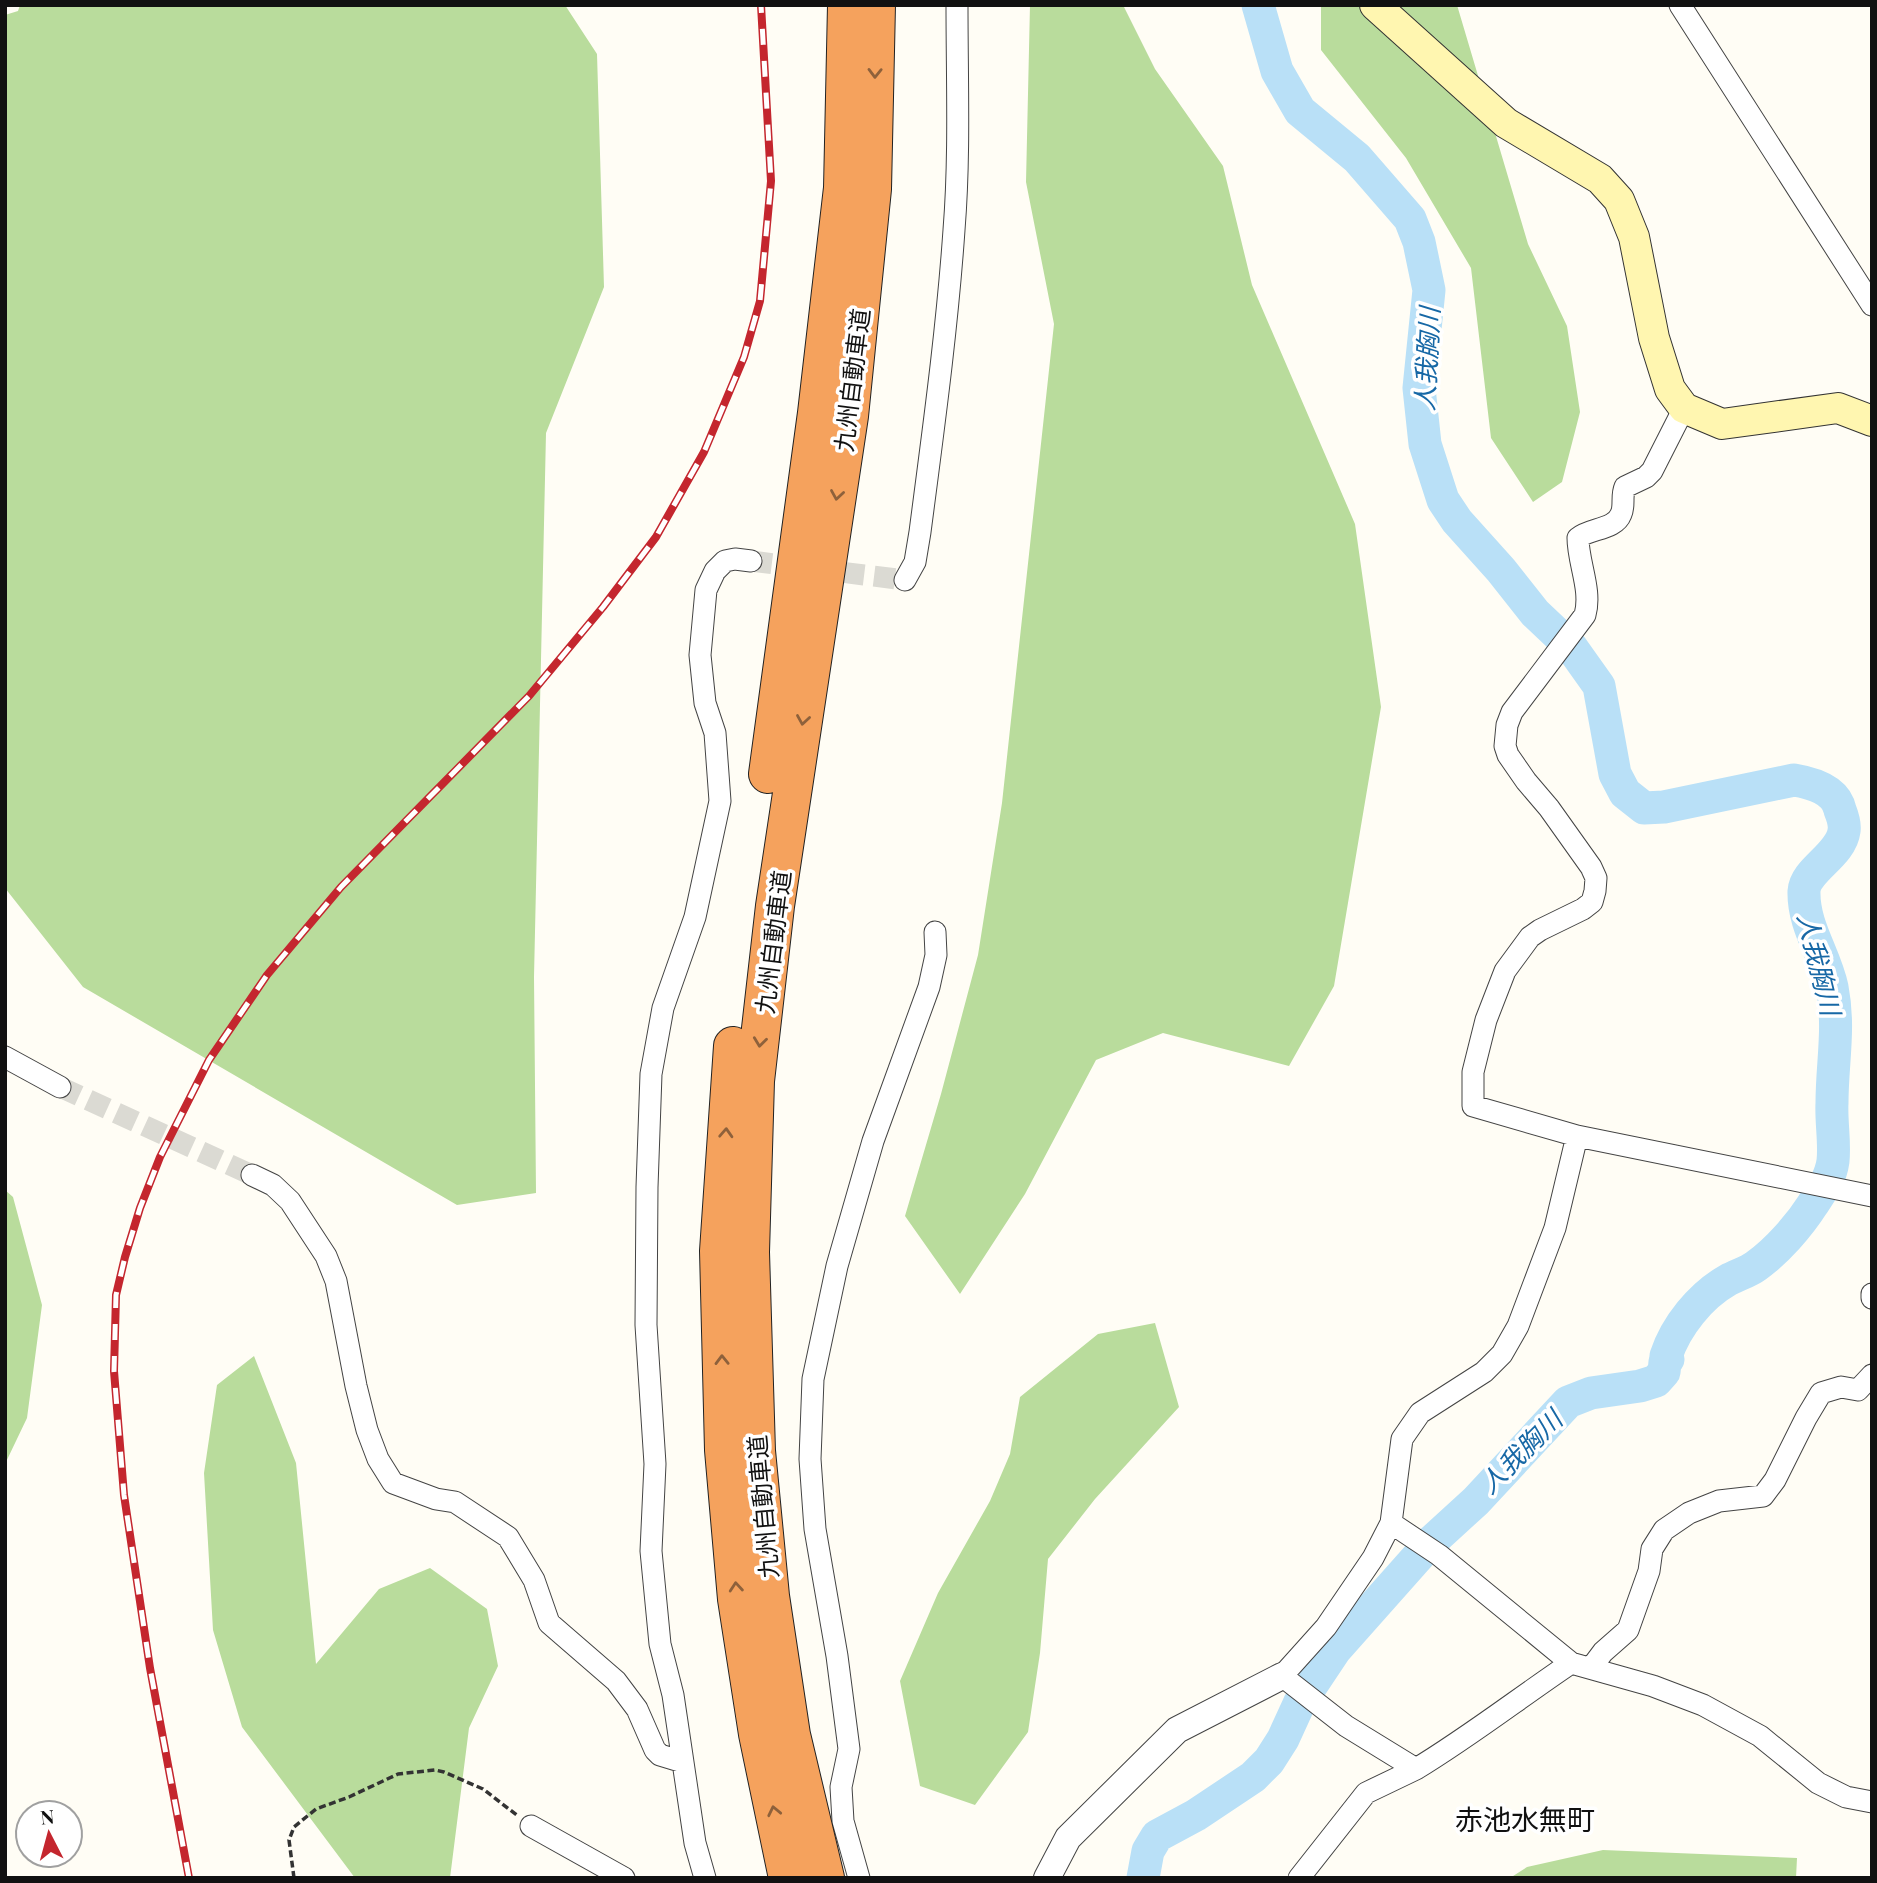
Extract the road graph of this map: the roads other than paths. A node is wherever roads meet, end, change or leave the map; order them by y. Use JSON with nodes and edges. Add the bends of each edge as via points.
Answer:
{"nodes":[{"id":1,"x":847,"y":5,"type":"edge"},
{"id":2,"x":876,"y":5,"type":"edge"},
{"id":3,"x":957,"y":5,"type":"edge"},
{"id":4,"x":1375,"y":5,"type":"edge"},
{"id":5,"x":1680,"y":5,"type":"edge"},
{"id":6,"x":1872,"y":305,"type":"edge"},
{"id":7,"x":1872,"y":405,"type":"edge"},
{"id":8,"x":1684,"y":408,"type":"junction"},
{"id":9,"x":1838,"y":408,"type":"junction"},
{"id":10,"x":1872,"y":421,"type":"edge"},
{"id":11,"x":751,"y":561,"type":"tunnel mouth"},
{"id":12,"x":905,"y":580,"type":"dead end"},
{"id":13,"x":935,"y":932,"type":"dead end"},
{"id":14,"x":5,"y":1057,"type":"edge"},
{"id":15,"x":60,"y":1087,"type":"tunnel mouth"},
{"id":16,"x":1577,"y":1136,"type":"junction"},
{"id":17,"x":252,"y":1175,"type":"tunnel mouth"},
{"id":18,"x":1872,"y":1196,"type":"edge"},
{"id":19,"x":1872,"y":1375,"type":"edge"},
{"id":20,"x":1391,"y":1523,"type":"junction"},
{"id":21,"x":1581,"y":1666,"type":"junction"},
{"id":22,"x":1282,"y":1676,"type":"junction"},
{"id":23,"x":683,"y":1762,"type":"junction"},
{"id":24,"x":1416,"y":1769,"type":"junction"},
{"id":25,"x":1872,"y":1802,"type":"edge"},
{"id":26,"x":531,"y":1826,"type":"road end"},
{"id":27,"x":624,"y":1878,"type":"edge"},
{"id":28,"x":705,"y":1878,"type":"edge"},
{"id":29,"x":788,"y":1878,"type":"edge"},
{"id":30,"x":825,"y":1878,"type":"edge"},
{"id":31,"x":859,"y":1878,"type":"edge"},
{"id":32,"x":1047,"y":1878,"type":"edge"},
{"id":33,"x":1299,"y":1878,"type":"edge"}],
"edges":[{"from":29,"to":1,"type":"highway","name":"九州自動車道","one_way":true,"via":[[758,1734],[737,1598],[724,1450],[719,1251],[729,1079],[747,913],[782,678],[843,188]]},
{"from":2,"to":30,"type":"highway","name":"九州自動車道","one_way":true,"via":[[872,189],[850,403],[775,906],[755,1080],[751,1226],[756,1451],[770,1596],[791,1735]]},
{"from":3,"to":12,"type":"street","via":[[954,227],[944,342],[920,532],[915,562]]},
{"from":4,"to":8,"type":"main road","via":[[1506,124],[1600,179],[1619,201],[1634,237],[1654,338],[1670,389]]},
{"from":5,"to":6,"type":"street"},
{"from":7,"to":9,"type":"street"},
{"from":8,"to":9,"type":"main road","via":[[1722,424]]},
{"from":8,"to":16,"type":"street","via":[[1652,471],[1625,487],[1619,519],[1578,538],[1587,593],[1585,615],[1512,712],[1505,735],[1508,755],[1591,867],[1595,891],[1592,902],[1583,909],[1530,937],[1505,971],[1473,1072],[1473,1105]]},
{"from":9,"to":10,"type":"main road"},
{"from":11,"to":23,"type":"street","via":[[725,561],[706,590],[699,655],[705,703],[715,733],[720,801],[695,918],[663,1008],[652,1074],[646,1311],[655,1464],[651,1551],[660,1644]]},
{"from":13,"to":31,"type":"street","via":[[929,987],[873,1141],[837,1266],[813,1379],[810,1459],[815,1529],[849,1749],[841,1787],[843,1821]]},
{"from":14,"to":15,"type":"street"},
{"from":16,"to":18,"type":"street"},
{"from":16,"to":20,"type":"street","via":[[1555,1228],[1518,1326],[1502,1354],[1484,1372],[1420,1413],[1402,1439]]},
{"from":17,"to":23,"type":"street","via":[[290,1200],[327,1256],[367,1430],[393,1483],[455,1502],[508,1537],[534,1580],[549,1623],[617,1681],[637,1710],[655,1750]]},
{"from":19,"to":21,"type":"street","via":[[1858,1390],[1841,1387],[1821,1393],[1763,1496],[1719,1501],[1664,1530],[1652,1549],[1628,1630]]},
{"from":20,"to":21,"type":"street"},
{"from":20,"to":22,"type":"street","via":[[1326,1627]]},
{"from":21,"to":24,"type":"street","via":[[1510,1703]]},
{"from":21,"to":25,"type":"street","via":[[1703,1705],[1759,1736],[1818,1783],[1846,1797]]},
{"from":22,"to":24,"type":"street","via":[[1346,1726]]},
{"from":22,"to":32,"type":"street","via":[[1177,1730],[1068,1838]]},
{"from":23,"to":28,"type":"street"},
{"from":24,"to":33,"type":"street","via":[[1366,1793]]},
{"from":26,"to":27,"type":"street"}]}
